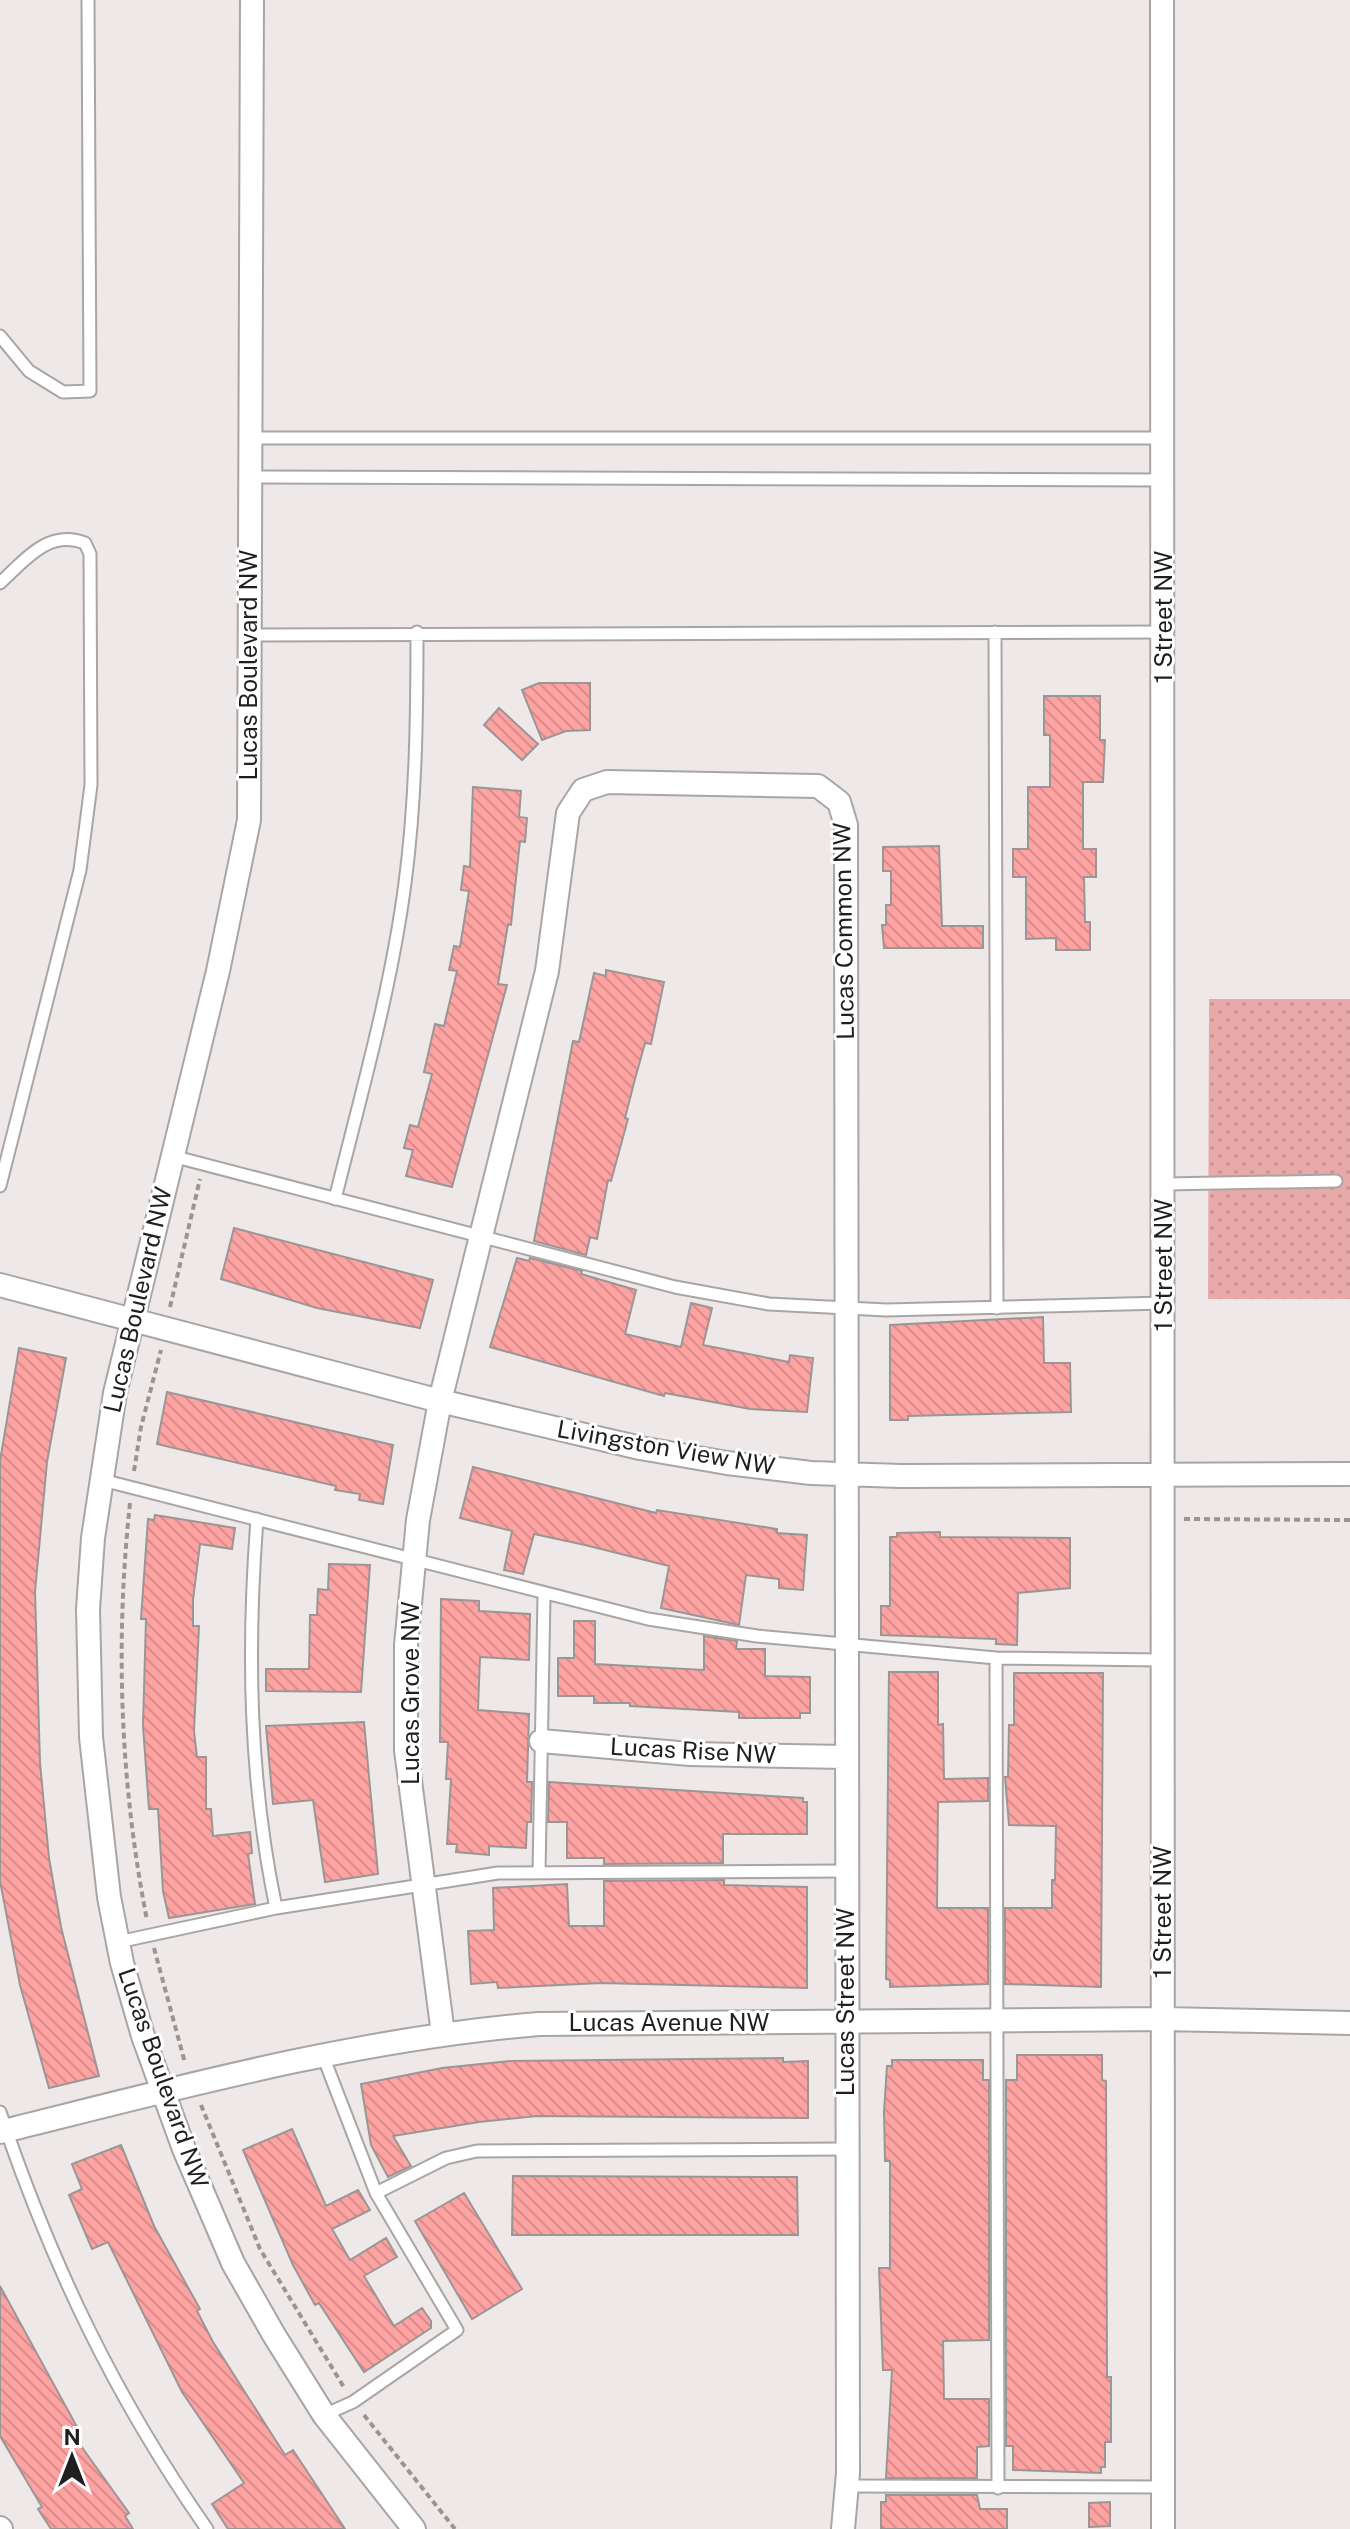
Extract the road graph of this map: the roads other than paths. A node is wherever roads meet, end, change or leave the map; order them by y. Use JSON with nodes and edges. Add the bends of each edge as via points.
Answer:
{"nodes":[{"id":1,"x":88,"y":0,"type":"edge"},
{"id":2,"x":252,"y":0,"type":"edge"},
{"id":3,"x":1162,"y":0,"type":"edge"},
{"id":4,"x":0,"y":336,"type":"edge"},
{"id":5,"x":251,"y":438,"type":"junction"},
{"id":6,"x":1164,"y":438,"type":"junction"},
{"id":7,"x":251,"y":477,"type":"junction"},
{"id":8,"x":1164,"y":480,"type":"junction"},
{"id":9,"x":0,"y":583,"type":"edge"},
{"id":10,"x":417,"y":632,"type":"junction"},
{"id":11,"x":995,"y":632,"type":"junction"},
{"id":12,"x":1164,"y":632,"type":"junction"},
{"id":13,"x":248,"y":635,"type":"junction"},
{"id":14,"x":171,"y":1156,"type":"junction"},
{"id":15,"x":1336,"y":1181,"type":"dead end"},
{"id":16,"x":1165,"y":1184,"type":"junction"},
{"id":17,"x":0,"y":1186,"type":"edge"},
{"id":18,"x":335,"y":1199,"type":"junction"},
{"id":19,"x":483,"y":1237,"type":"junction"},
{"id":20,"x":0,"y":1285,"type":"edge"},
{"id":21,"x":1165,"y":1303,"type":"junction"},
{"id":22,"x":997,"y":1308,"type":"junction"},
{"id":23,"x":846,"y":1309,"type":"junction"},
{"id":24,"x":133,"y":1319,"type":"junction"},
{"id":25,"x":440,"y":1401,"type":"junction"},
{"id":26,"x":846,"y":1474,"type":"junction"},
{"id":27,"x":1161,"y":1474,"type":"junction"},
{"id":28,"x":1350,"y":1474,"type":"edge"},
{"id":29,"x":102,"y":1480,"type":"junction"},
{"id":30,"x":257,"y":1519,"type":"junction"},
{"id":31,"x":413,"y":1561,"type":"junction"},
{"id":32,"x":544,"y":1595,"type":"junction"},
{"id":33,"x":847,"y":1644,"type":"junction"},
{"id":34,"x":996,"y":1658,"type":"junction"},
{"id":35,"x":1162,"y":1660,"type":"junction"},
{"id":36,"x":541,"y":1741,"type":"junction"},
{"id":37,"x":845,"y":1757,"type":"junction"},
{"id":38,"x":845,"y":1871,"type":"junction"},
{"id":39,"x":539,"y":1873,"type":"junction"},
{"id":40,"x":421,"y":1883,"type":"junction"},
{"id":41,"x":276,"y":1908,"type":"junction"},
{"id":42,"x":118,"y":1942,"type":"junction"},
{"id":43,"x":1163,"y":2019,"type":"junction"},
{"id":44,"x":997,"y":2020,"type":"junction"},
{"id":45,"x":846,"y":2021,"type":"junction"},
{"id":46,"x":1350,"y":2023,"type":"edge"},
{"id":47,"x":443,"y":2034,"type":"junction"},
{"id":48,"x":323,"y":2056,"type":"junction"},
{"id":49,"x":165,"y":2093,"type":"junction"},
{"id":50,"x":2,"y":2125,"type":"edge"},
{"id":51,"x":846,"y":2149,"type":"junction"},
{"id":52,"x":376,"y":2193,"type":"junction"},
{"id":53,"x":324,"y":2415,"type":"junction"},
{"id":54,"x":847,"y":2486,"type":"junction"},
{"id":55,"x":1163,"y":2487,"type":"junction"},
{"id":56,"x":998,"y":2488,"type":"junction"},
{"id":57,"x":207,"y":2529,"type":"edge"},
{"id":58,"x":414,"y":2529,"type":"edge"},
{"id":59,"x":843,"y":2529,"type":"edge"},
{"id":60,"x":1163,"y":2529,"type":"edge"}],
"edges":[{"from":1,"to":4,"type":"lane","via":[[90,391],[63,392],[29,371]]},
{"from":2,"to":5,"type":"street","name":"Lucas Boulevard NW"},
{"from":3,"to":6,"type":"street","name":"1 Street NW"},
{"from":5,"to":6,"type":"lane"},
{"from":5,"to":7,"type":"street","name":"Lucas Boulevard NW"},
{"from":6,"to":8,"type":"street","name":"1 Street NW"},
{"from":7,"to":8,"type":"lane"},
{"from":7,"to":13,"type":"street","name":"Lucas Boulevard NW"},
{"from":8,"to":12,"type":"street","name":"1 Street NW"},
{"from":9,"to":17,"type":"lane","via":[[36,550],[58,538],[85,543],[90,554],[91,785],[80,870]]},
{"from":10,"to":11,"type":"lane"},
{"from":10,"to":13,"type":"lane"},
{"from":10,"to":18,"type":"lane","via":[[414,783],[405,885],[386,997]]},
{"from":11,"to":12,"type":"lane"},
{"from":11,"to":22,"type":"lane"},
{"from":12,"to":16,"type":"street","name":"1 Street NW"},
{"from":13,"to":14,"type":"street","name":"Lucas Boulevard NW","via":[[249,820]]},
{"from":14,"to":18,"type":"lane"},
{"from":14,"to":24,"type":"street","name":"Lucas Boulevard NW"},
{"from":15,"to":16,"type":"lane"},
{"from":16,"to":21,"type":"street","name":"1 Street NW"},
{"from":18,"to":19,"type":"lane"},
{"from":19,"to":23,"type":"lane","via":[[726,1298]]},
{"from":19,"to":23,"type":"street","name":"Lucas Common NW","via":[[547,971],[565,828],[574,799],[607,782],[806,783],[831,793],[846,825]]},
{"from":19,"to":25,"type":"street","name":"Lucas Common NW"},
{"from":20,"to":24,"type":"street","name":"Livingston View NW"},
{"from":21,"to":22,"type":"lane"},
{"from":21,"to":27,"type":"street","name":"1 Street NW"},
{"from":22,"to":23,"type":"lane"},
{"from":23,"to":26,"type":"street","name":"Lucas Common NW"},
{"from":24,"to":25,"type":"street","name":"Livingston View NW"},
{"from":24,"to":29,"type":"street","name":"Lucas Boulevard NW"},
{"from":25,"to":26,"type":"street","name":"Livingston View NW","via":[[640,1448]]},
{"from":25,"to":31,"type":"street","name":"Lucas Grove NW"},
{"from":26,"to":27,"type":"street","name":"Livingston View NW"},
{"from":26,"to":33,"type":"street","name":"Lucas Street NW"},
{"from":27,"to":28,"type":"street","name":"Livingston View NW"},
{"from":27,"to":35,"type":"street","name":"1 Street NW"},
{"from":29,"to":30,"type":"lane"},
{"from":29,"to":42,"type":"street","name":"Lucas Boulevard NW","via":[[88,1609],[88,1674],[98,1817]]},
{"from":30,"to":31,"type":"lane"},
{"from":30,"to":41,"type":"lane","via":[[251,1596],[252,1720],[259,1811]]},
{"from":31,"to":32,"type":"lane"},
{"from":31,"to":40,"type":"street","name":"Lucas Grove NW","via":[[406,1750]]},
{"from":32,"to":33,"type":"lane","via":[[705,1629]]},
{"from":32,"to":36,"type":"lane"},
{"from":33,"to":34,"type":"lane"},
{"from":33,"to":37,"type":"street","name":"Lucas Street NW"},
{"from":34,"to":35,"type":"lane"},
{"from":34,"to":44,"type":"lane"},
{"from":35,"to":43,"type":"street","name":"1 Street NW"},
{"from":36,"to":37,"type":"street","name":"Lucas Rise NW","via":[[690,1754]]},
{"from":36,"to":39,"type":"lane"},
{"from":37,"to":38,"type":"street","name":"Lucas Street NW"},
{"from":38,"to":39,"type":"lane"},
{"from":38,"to":45,"type":"street","name":"Lucas Street NW"},
{"from":39,"to":40,"type":"lane"},
{"from":40,"to":41,"type":"lane"},
{"from":40,"to":47,"type":"street","name":"Lucas Grove NW"},
{"from":41,"to":42,"type":"lane"},
{"from":42,"to":49,"type":"street","name":"Lucas Boulevard NW","via":[[143,2036]]},
{"from":43,"to":44,"type":"street","name":"Lucas Avenue NW"},
{"from":43,"to":46,"type":"street","name":"Lucas Avenue NW"},
{"from":43,"to":55,"type":"street","name":"1 Street NW"},
{"from":44,"to":45,"type":"street","name":"Lucas Avenue NW"},
{"from":44,"to":56,"type":"lane"},
{"from":45,"to":47,"type":"street","name":"Lucas Avenue NW","via":[[539,2024]]},
{"from":45,"to":51,"type":"street","name":"Lucas Street NW"},
{"from":47,"to":48,"type":"street","name":"Lucas Avenue NW"},
{"from":48,"to":49,"type":"street","name":"Lucas Avenue NW"},
{"from":48,"to":52,"type":"lane"},
{"from":49,"to":50,"type":"street","name":"Lucas Avenue NW"},
{"from":49,"to":53,"type":"street","name":"Lucas Boulevard NW","via":[[233,2263]]},
{"from":50,"to":57,"type":"lane","via":[[63,2279],[120,2396]]},
{"from":51,"to":52,"type":"lane","via":[[489,2150],[446,2158]]},
{"from":51,"to":54,"type":"street","name":"Lucas Street NW"},
{"from":52,"to":53,"type":"lane","via":[[457,2330],[353,2402]]},
{"from":53,"to":58,"type":"street","name":"Lucas Boulevard NW"},
{"from":54,"to":56,"type":"lane"},
{"from":54,"to":59,"type":"street","name":"Lucas Street NW"},
{"from":55,"to":56,"type":"lane"},
{"from":55,"to":60,"type":"street","name":"1 Street NW"}]}
